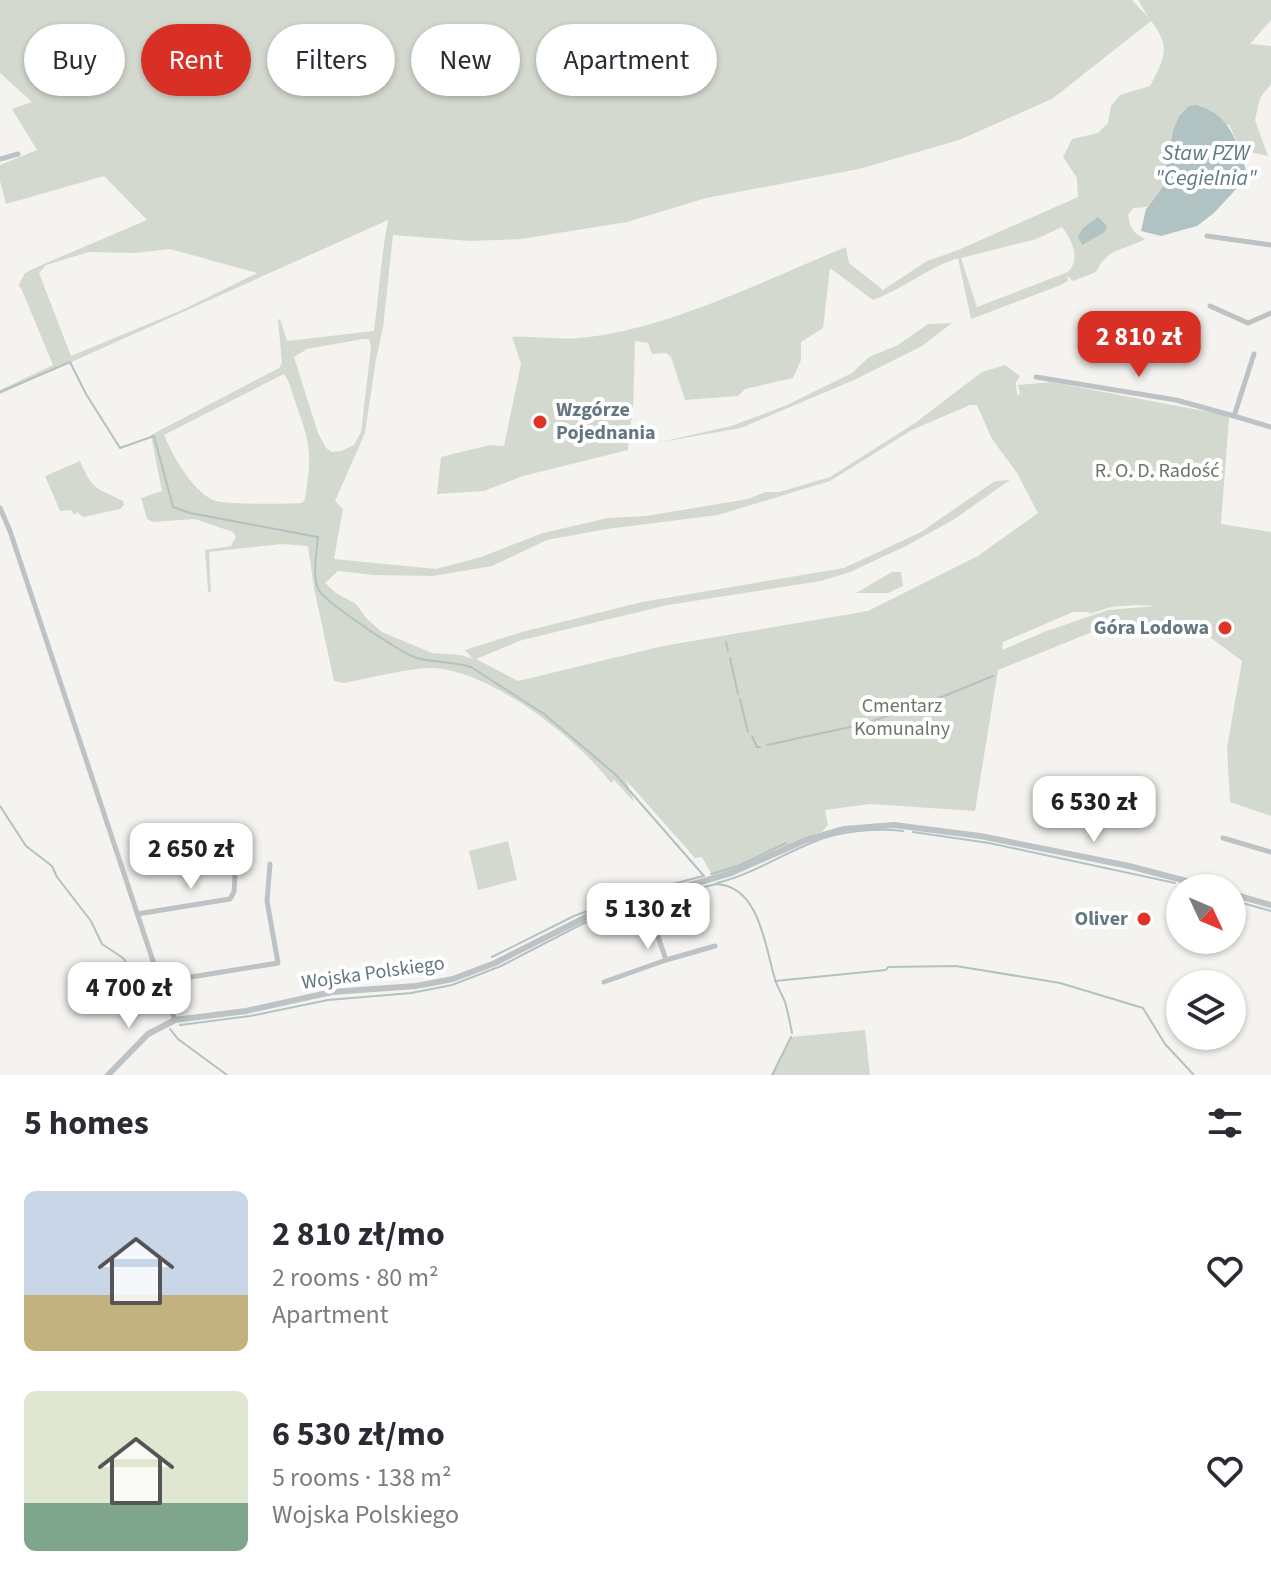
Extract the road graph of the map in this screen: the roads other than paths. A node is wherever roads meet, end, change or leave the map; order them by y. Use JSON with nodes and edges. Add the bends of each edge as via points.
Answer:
{"nodes":[{"id":1,"x":18,"y":154,"type":"dead end"},
{"id":2,"x":0,"y":159,"type":"edge"},
{"id":3,"x":1207,"y":236,"type":"dead end"},
{"id":4,"x":1271,"y":245,"type":"edge"},
{"id":5,"x":1210,"y":306,"type":"dead end"},
{"id":6,"x":1271,"y":313,"type":"edge"},
{"id":7,"x":1254,"y":354,"type":"dead end"},
{"id":8,"x":1036,"y":377,"type":"dead end"},
{"id":9,"x":1234,"y":416,"type":"junction"},
{"id":10,"x":1271,"y":428,"type":"edge"},
{"id":11,"x":0,"y":508,"type":"edge"},
{"id":12,"x":1223,"y":838,"type":"dead end"},
{"id":13,"x":1271,"y":852,"type":"edge"},
{"id":14,"x":236,"y":860,"type":"dead end"},
{"id":15,"x":270,"y":864,"type":"dead end"},
{"id":16,"x":1166,"y":876,"type":"edge"},
{"id":17,"x":645,"y":898,"type":"junction"},
{"id":18,"x":1246,"y":898,"type":"edge"},
{"id":19,"x":1271,"y":905,"type":"edge"},
{"id":20,"x":137,"y":914,"type":"junction"},
{"id":21,"x":715,"y":946,"type":"dead end"},
{"id":22,"x":666,"y":960,"type":"junction"},
{"id":23,"x":160,"y":982,"type":"junction"},
{"id":24,"x":604,"y":982,"type":"dead end"},
{"id":25,"x":175,"y":1020,"type":"junction"},
{"id":26,"x":108,"y":1075,"type":"edge"}],
"edges":[{"from":1,"to":2,"type":"street"},
{"from":3,"to":4,"type":"street"},
{"from":5,"to":6,"type":"street","via":[[1248,323]]},
{"from":7,"to":9,"type":"street"},
{"from":8,"to":9,"type":"street","via":[[1176,400]]},
{"from":9,"to":10,"type":"street"},
{"from":11,"to":20,"type":"street"},
{"from":12,"to":13,"type":"street"},
{"from":14,"to":20,"type":"street","via":[[230,899]]},
{"from":15,"to":23,"type":"street","via":[[267,901],[278,963]]},
{"from":16,"to":17,"type":"street","name":"Wojska Polskiego","via":[[980,836],[883,825],[831,832],[731,873]]},
{"from":17,"to":22,"type":"street"},
{"from":17,"to":25,"type":"street","name":"Wojska Polskiego","via":[[592,914],[449,980],[332,992]]},
{"from":18,"to":19,"type":"street"},
{"from":20,"to":23,"type":"street"},
{"from":21,"to":22,"type":"street"},
{"from":22,"to":24,"type":"street"},
{"from":23,"to":25,"type":"street"},
{"from":25,"to":26,"type":"street","via":[[148,1034]]}]}
